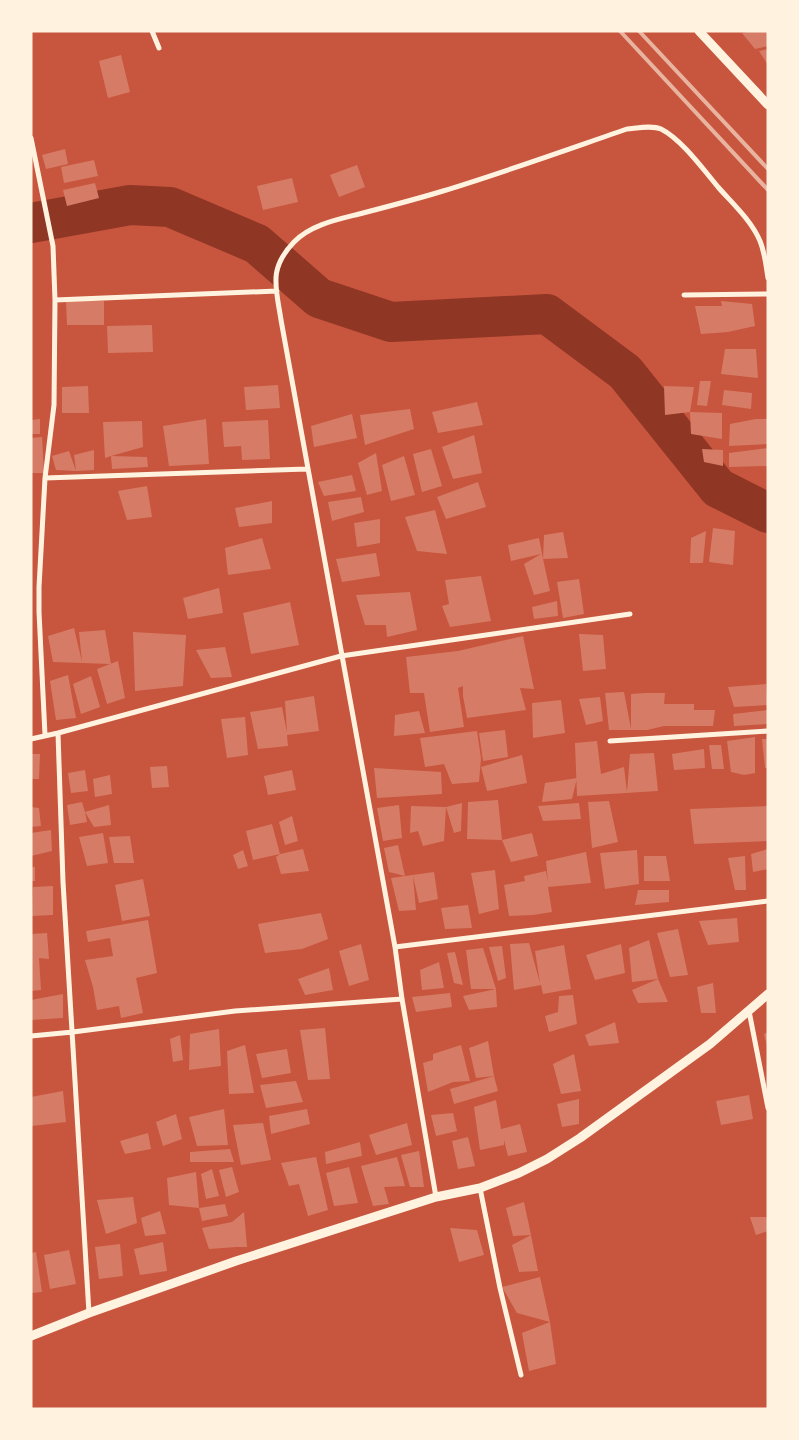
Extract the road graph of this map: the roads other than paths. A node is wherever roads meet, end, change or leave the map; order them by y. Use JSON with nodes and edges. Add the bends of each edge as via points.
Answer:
{"nodes":[{"id":1,"x":152,"y":31,"type":"edge"},
{"id":2,"x":699,"y":31,"type":"edge"},
{"id":3,"x":159,"y":48,"type":"dead end"},
{"id":4,"x":768,"y":105,"type":"edge"},
{"id":5,"x":31,"y":138,"type":"edge"},
{"id":6,"x":768,"y":278,"type":"edge"},
{"id":7,"x":277,"y":291,"type":"junction"},
{"id":8,"x":768,"y":294,"type":"edge"},
{"id":9,"x":684,"y":295,"type":"dead end"},
{"id":10,"x":55,"y":300,"type":"junction"},
{"id":11,"x":308,"y":469,"type":"junction"},
{"id":12,"x":45,"y":478,"type":"junction"},
{"id":13,"x":630,"y":614,"type":"dead end"},
{"id":14,"x":341,"y":656,"type":"junction"},
{"id":15,"x":768,"y":731,"type":"edge"},
{"id":16,"x":58,"y":733,"type":"junction"},
{"id":17,"x":45,"y":736,"type":"junction"},
{"id":18,"x":31,"y":738,"type":"edge"},
{"id":19,"x":610,"y":741,"type":"dead end"},
{"id":20,"x":768,"y":901,"type":"edge"},
{"id":21,"x":395,"y":947,"type":"junction"},
{"id":22,"x":768,"y":994,"type":"edge"},
{"id":23,"x":402,"y":999,"type":"junction"},
{"id":24,"x":749,"y":1010,"type":"junction"},
{"id":25,"x":73,"y":1032,"type":"junction"},
{"id":26,"x":31,"y":1036,"type":"edge"},
{"id":27,"x":768,"y":1108,"type":"edge"},
{"id":28,"x":480,"y":1188,"type":"junction"},
{"id":29,"x":436,"y":1198,"type":"junction"},
{"id":30,"x":89,"y":1314,"type":"junction"},
{"id":31,"x":31,"y":1336,"type":"edge"},
{"id":32,"x":521,"y":1375,"type":"dead end"}],
"edges":[{"from":1,"to":3,"type":"street"},
{"from":2,"to":4,"type":"street"},
{"from":5,"to":10,"type":"street","via":[[53,246]]},
{"from":6,"to":7,"type":"street","via":[[765,258],[751,226],[671,135],[660,128],[651,128],[627,129],[442,191],[308,231],[282,256],[277,268]]},
{"from":7,"to":10,"type":"street"},
{"from":7,"to":11,"type":"street"},
{"from":8,"to":9,"type":"street"},
{"from":10,"to":12,"type":"street","via":[[54,405]]},
{"from":11,"to":12,"type":"street"},
{"from":11,"to":14,"type":"street"},
{"from":12,"to":17,"type":"street","via":[[39,612]]},
{"from":13,"to":14,"type":"street"},
{"from":14,"to":16,"type":"street"},
{"from":14,"to":21,"type":"street"},
{"from":15,"to":19,"type":"street"},
{"from":16,"to":17,"type":"street"},
{"from":16,"to":25,"type":"street"},
{"from":17,"to":18,"type":"street"},
{"from":20,"to":21,"type":"street"},
{"from":21,"to":23,"type":"street"},
{"from":22,"to":24,"type":"street"},
{"from":23,"to":25,"type":"street","via":[[235,1010]]},
{"from":23,"to":29,"type":"street"},
{"from":24,"to":27,"type":"street"},
{"from":24,"to":28,"type":"street","via":[[710,1044],[580,1138],[548,1159]]},
{"from":25,"to":26,"type":"street"},
{"from":25,"to":30,"type":"street"},
{"from":28,"to":29,"type":"street"},
{"from":28,"to":32,"type":"street"},
{"from":29,"to":30,"type":"street","via":[[236,1261]]},
{"from":30,"to":31,"type":"street"}]}
